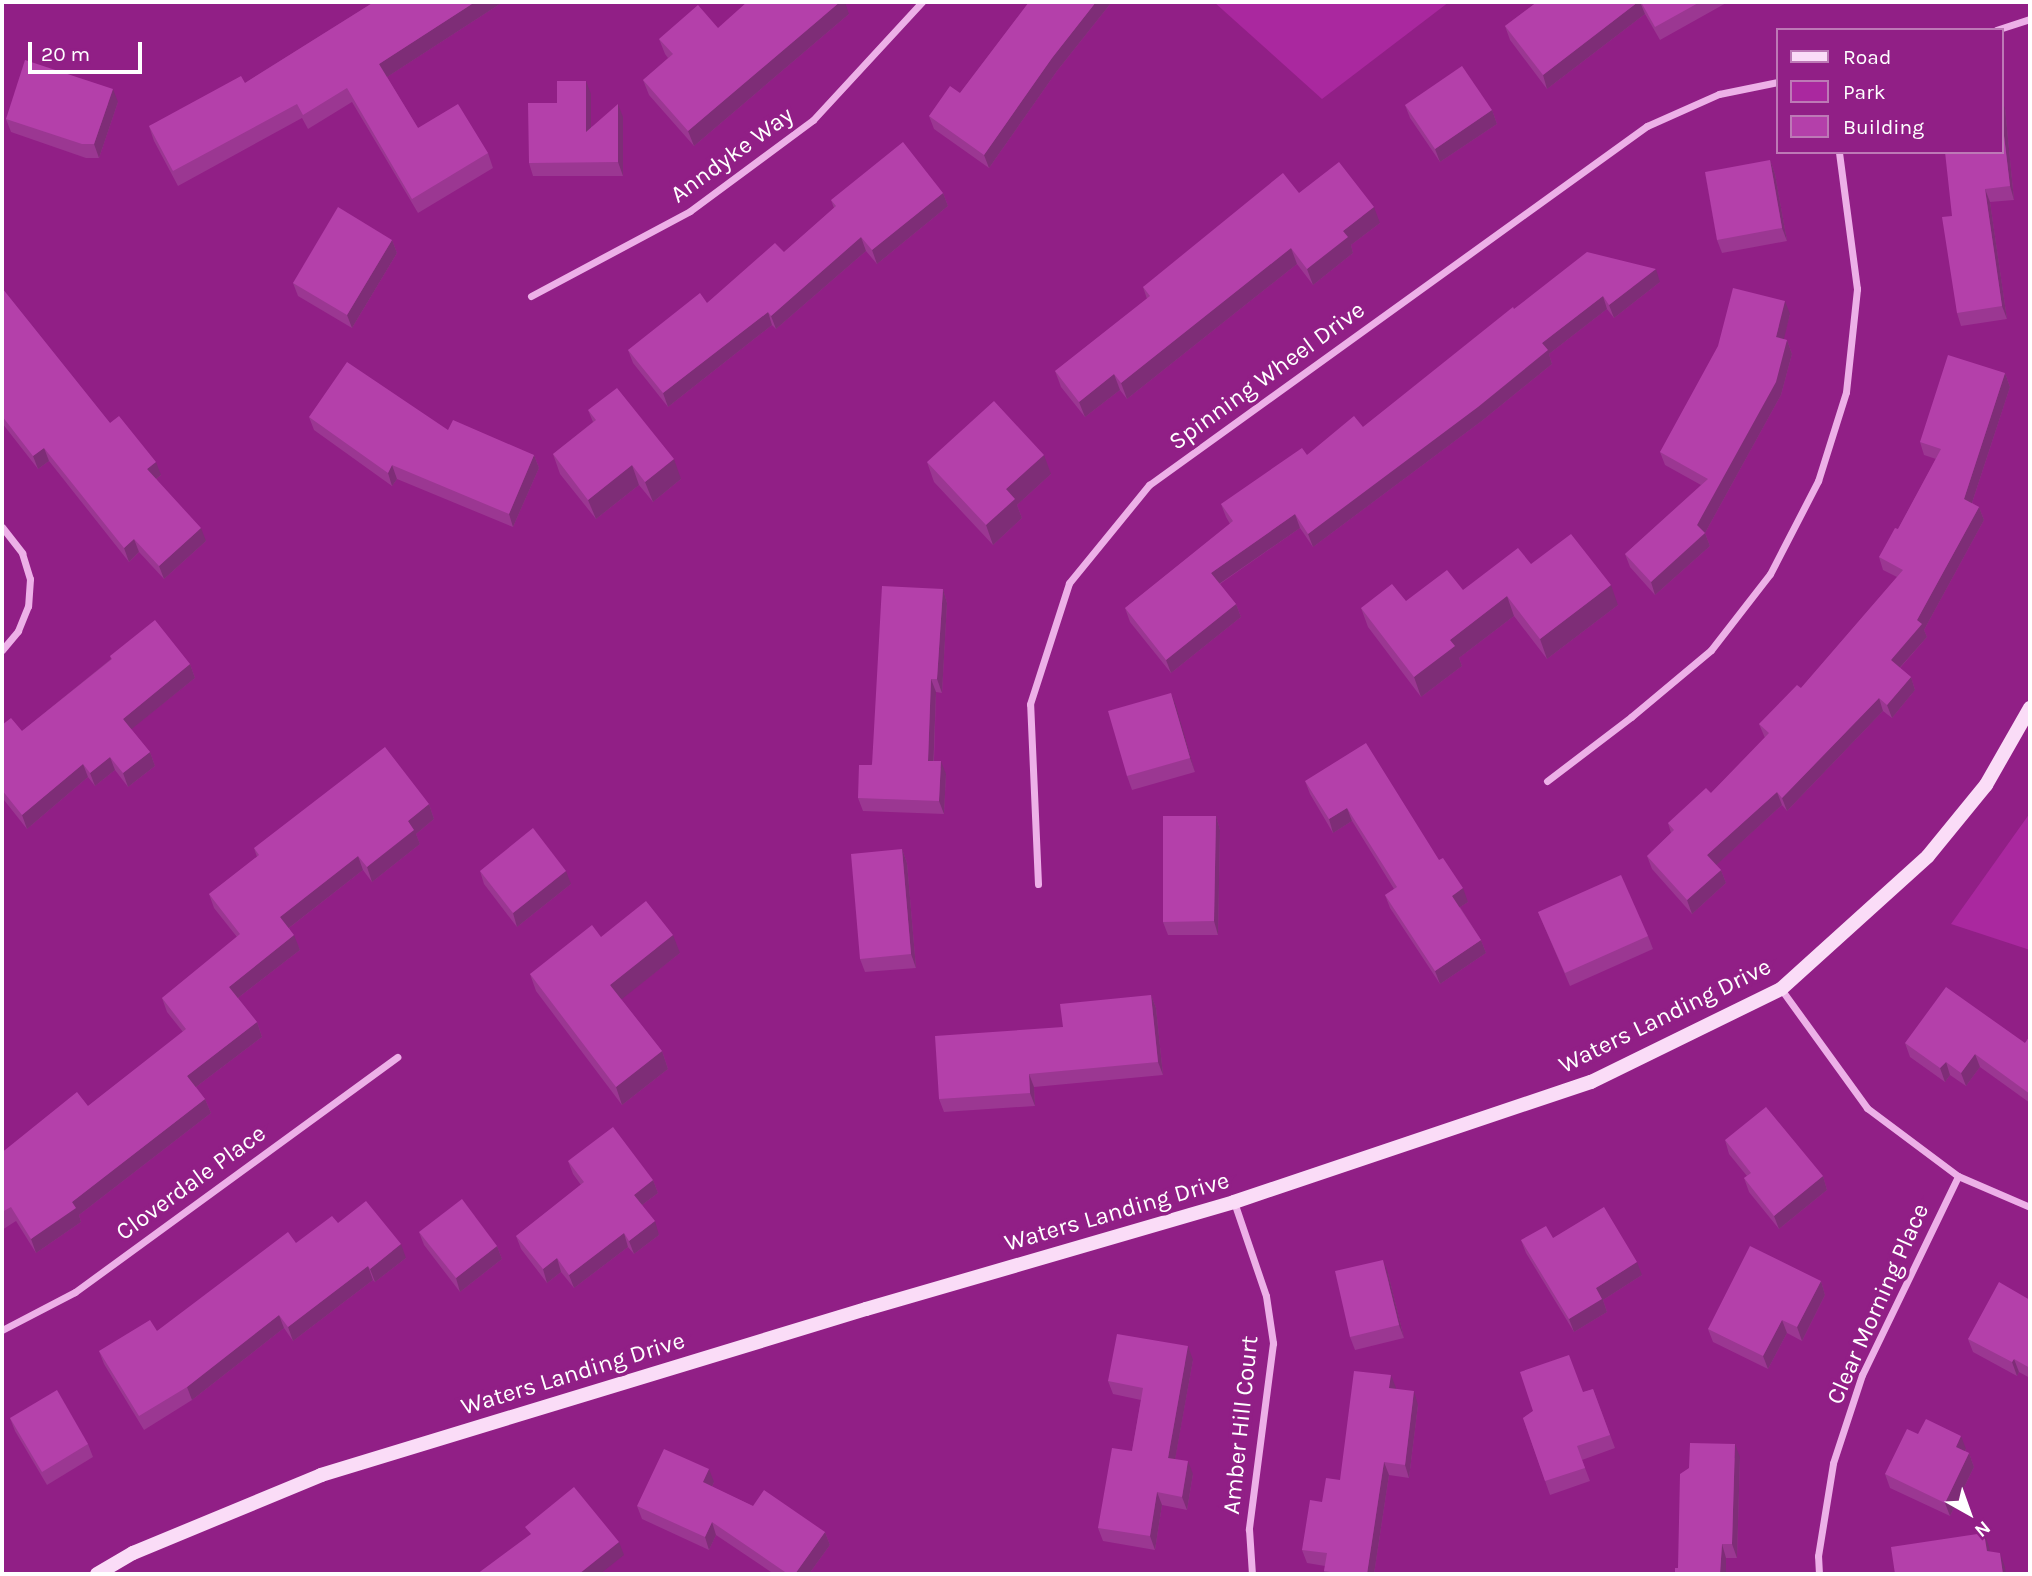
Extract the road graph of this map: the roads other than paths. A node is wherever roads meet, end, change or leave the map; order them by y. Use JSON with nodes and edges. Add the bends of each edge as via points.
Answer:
{"nodes":[{"id":1,"x":922,"y":2,"type":"edge"},
{"id":2,"x":2030,"y":19,"type":"edge"},
{"id":3,"x":2002,"y":28,"type":"edge"},
{"id":4,"x":1776,"y":82,"type":"edge"},
{"id":5,"x":1839,"y":154,"type":"edge"},
{"id":6,"x":531,"y":296,"type":"dead end"},
{"id":7,"x":2,"y":527,"type":"edge"},
{"id":8,"x":2,"y":650,"type":"edge"},
{"id":9,"x":2030,"y":708,"type":"edge"},
{"id":10,"x":1547,"y":781,"type":"dead end"},
{"id":11,"x":1038,"y":884,"type":"dead end"},
{"id":12,"x":1781,"y":989,"type":"junction"},
{"id":13,"x":397,"y":1057,"type":"dead end"},
{"id":14,"x":1958,"y":1176,"type":"junction"},
{"id":15,"x":1234,"y":1202,"type":"junction"},
{"id":16,"x":2030,"y":1207,"type":"edge"},
{"id":17,"x":2,"y":1330,"type":"edge"},
{"id":18,"x":97,"y":1574,"type":"edge"},
{"id":19,"x":1252,"y":1574,"type":"edge"},
{"id":20,"x":1819,"y":1574,"type":"edge"}],
"edges":[{"from":1,"to":6,"type":"street","name":"Anndyke Way","via":[[813,120],[690,211]]},
{"from":2,"to":3,"type":"street"},
{"from":4,"to":11,"type":"street","name":"Spinning Wheel Drive","via":[[1718,94],[1647,126],[1149,485],[1069,583],[1030,704]]},
{"from":5,"to":10,"type":"street","via":[[1857,289],[1846,392],[1818,481],[1770,575],[1711,650]]},
{"from":7,"to":8,"type":"street","via":[[22,553],[30,579],[28,606],[18,631]]},
{"from":9,"to":12,"type":"street","name":"Waters Landing Drive","via":[[1986,785],[1928,856]]},
{"from":12,"to":14,"type":"street","via":[[1867,1108]]},
{"from":12,"to":15,"type":"street","name":"Waters Landing Drive","via":[[1591,1082]]},
{"from":13,"to":17,"type":"street","name":"Cloverdale Place","via":[[75,1292]]},
{"from":14,"to":16,"type":"street"},
{"from":14,"to":20,"type":"street","name":"Clear Morning Place","via":[[1862,1375],[1833,1463]]},
{"from":15,"to":18,"type":"street","name":"Waters Landing Drive","via":[[321,1475],[133,1553]]},
{"from":15,"to":19,"type":"street","name":"Amber Hill Court","via":[[1266,1296],[1273,1343],[1249,1529]]}]}
